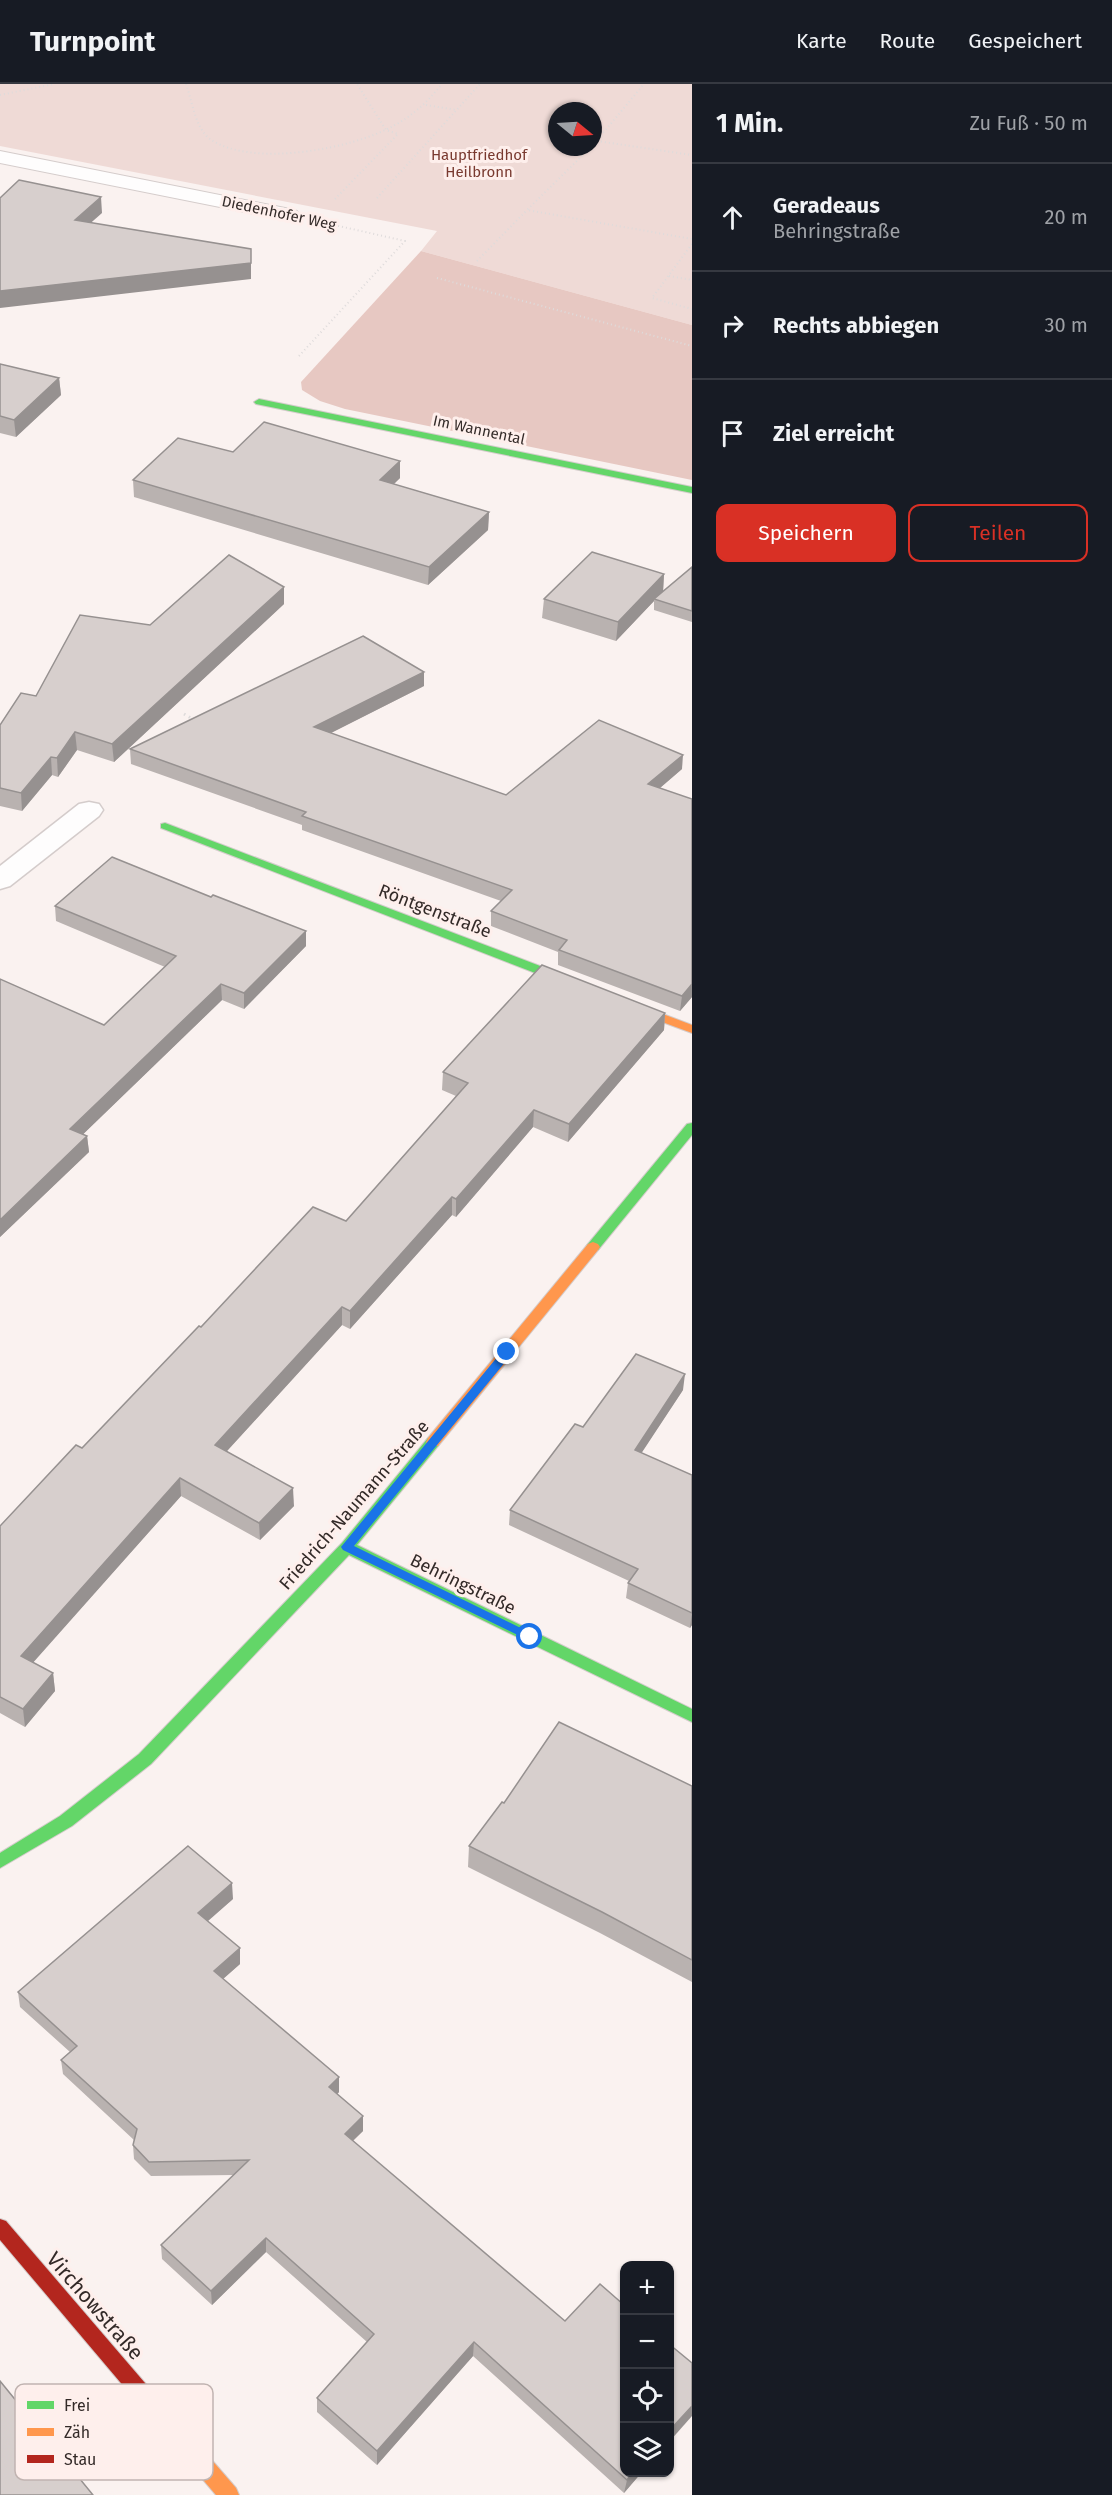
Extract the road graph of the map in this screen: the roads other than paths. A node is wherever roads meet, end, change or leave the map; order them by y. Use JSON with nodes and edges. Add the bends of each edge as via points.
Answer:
{"nodes":[{"id":1,"x":0,"y":157,"type":"edge"},
{"id":2,"x":290,"y":214,"type":"road end"},
{"id":3,"x":259,"y":402,"type":"dead end"},
{"id":4,"x":692,"y":490,"type":"edge"},
{"id":5,"x":89,"y":810,"type":"dead end"},
{"id":6,"x":165,"y":826,"type":"dead end"},
{"id":7,"x":0,"y":880,"type":"edge"},
{"id":8,"x":692,"y":1029,"type":"edge"},
{"id":9,"x":692,"y":1127,"type":"edge"},
{"id":10,"x":346,"y":1547,"type":"junction"},
{"id":11,"x":692,"y":1716,"type":"edge"},
{"id":12,"x":0,"y":1861,"type":"edge"},
{"id":13,"x":0,"y":2227,"type":"edge"},
{"id":14,"x":134,"y":2384,"type":"edge"},
{"id":15,"x":213,"y":2476,"type":"edge"},
{"id":16,"x":229,"y":2495,"type":"edge"}],
"edges":[{"from":1,"to":2,"type":"lane","name":"Diedenhofer Weg"},
{"from":3,"to":4,"type":"street","name":"Im Wannental"},
{"from":5,"to":7,"type":"street"},
{"from":6,"to":8,"type":"street","name":"Röntgenstraße"},
{"from":9,"to":10,"type":"street","name":"Friedrich-Naumann-Straße"},
{"from":10,"to":11,"type":"street","name":"Behringstraße"},
{"from":10,"to":12,"type":"street","name":"Friedrich-Naumann-Straße","via":[[145,1759],[66,1821]]},
{"from":13,"to":14,"type":"street","name":"Virchowstraße"},
{"from":15,"to":16,"type":"street","name":"Virchowstraße"}]}
